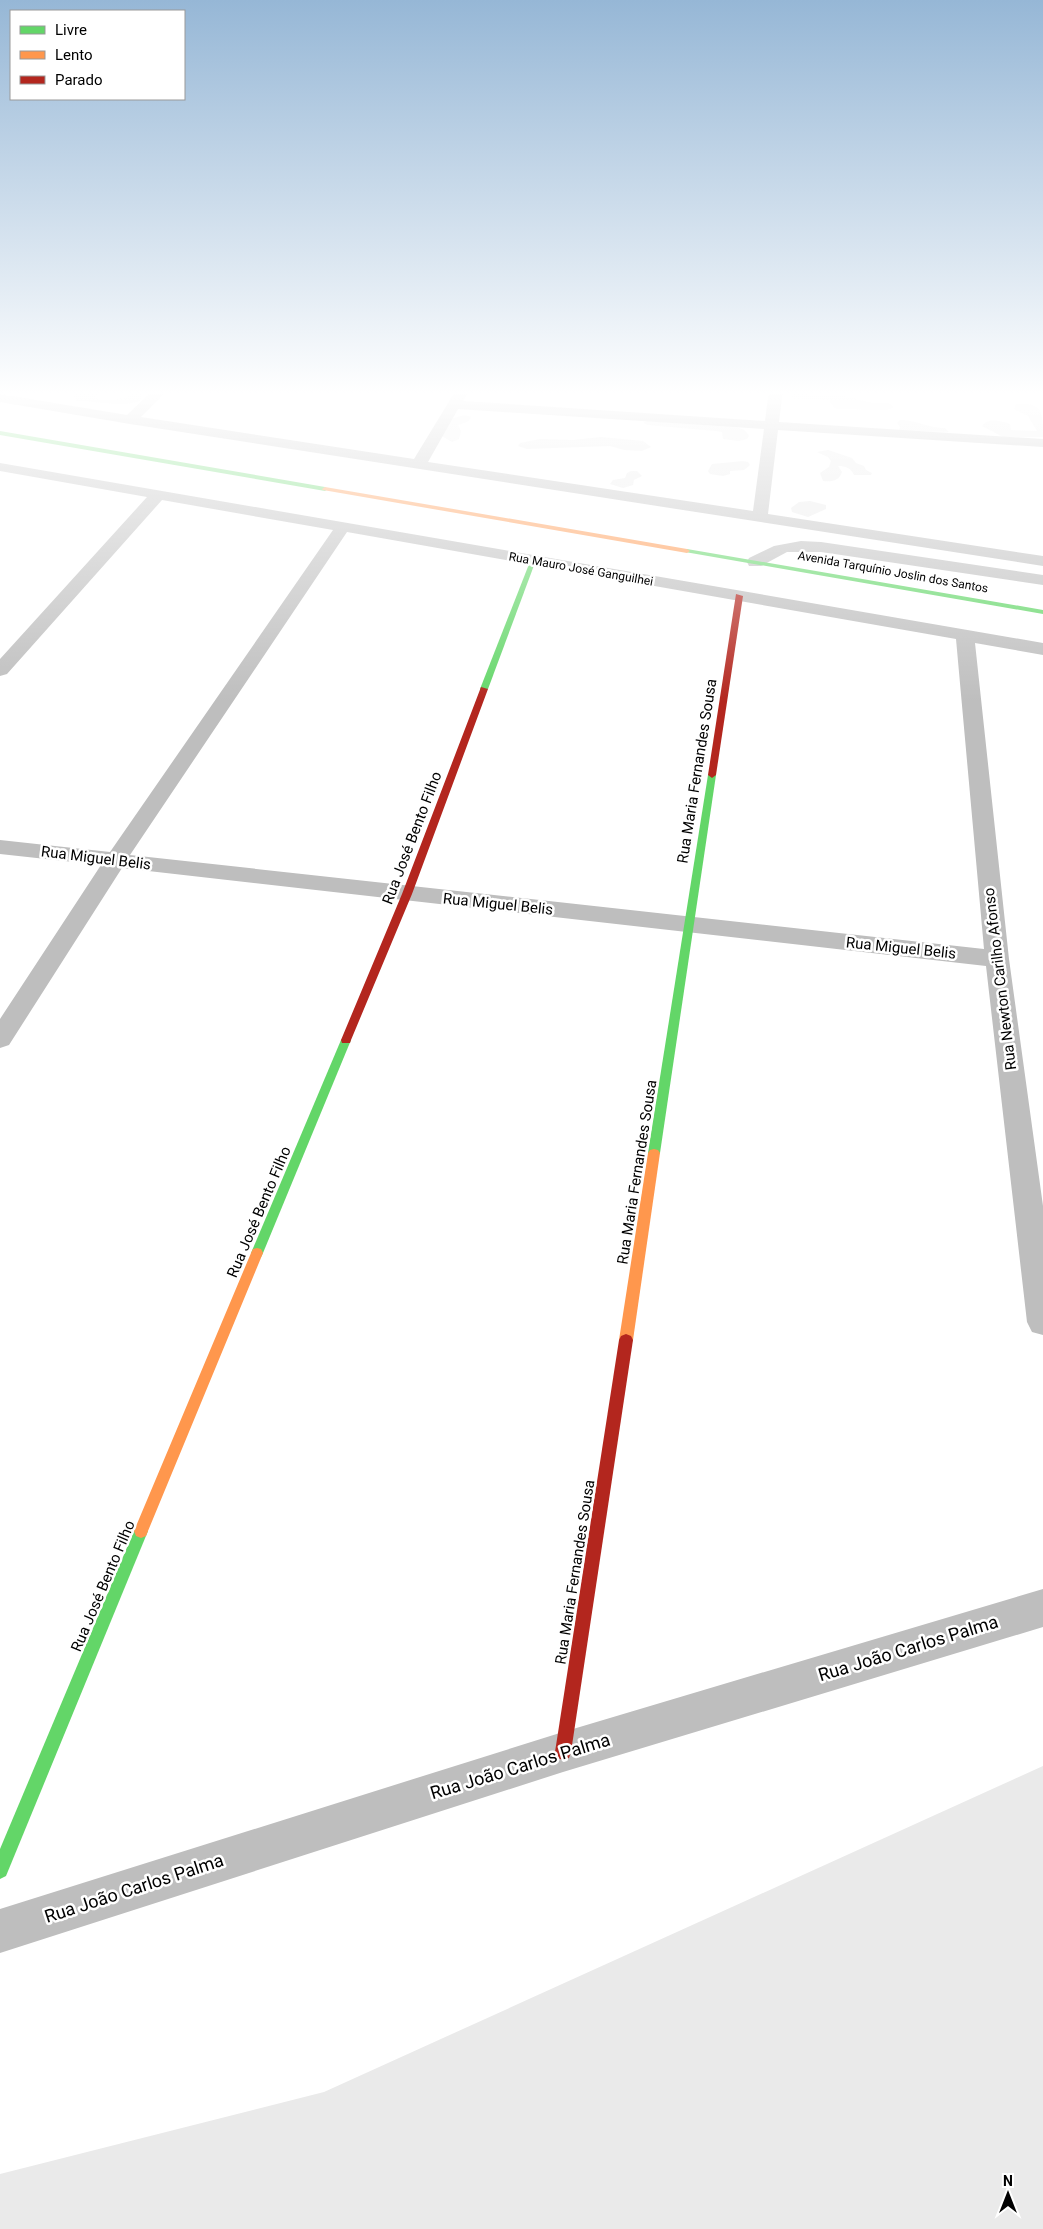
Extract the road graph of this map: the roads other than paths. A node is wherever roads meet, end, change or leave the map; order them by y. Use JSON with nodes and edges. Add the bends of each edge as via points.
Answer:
{"nodes":[{"id":1,"x":152,"y":494,"type":"edge"},
{"id":2,"x":357,"y":494,"type":"edge"},
{"id":3,"x":612,"y":494,"type":"edge"},
{"id":4,"x":763,"y":494,"type":"edge"},
{"id":5,"x":158,"y":495,"type":"junction"},
{"id":6,"x":760,"y":517,"type":"junction"},
{"id":7,"x":343,"y":527,"type":"junction"},
{"id":8,"x":533,"y":560,"type":"junction"},
{"id":9,"x":1043,"y":561,"type":"edge"},
{"id":10,"x":755,"y":562,"type":"junction"},
{"id":11,"x":1043,"y":580,"type":"edge"},
{"id":12,"x":739,"y":596,"type":"junction"},
{"id":13,"x":1043,"y":612,"type":"edge"},
{"id":14,"x":964,"y":636,"type":"junction"},
{"id":15,"x":1043,"y":650,"type":"edge"},
{"id":16,"x":0,"y":670,"type":"edge"},
{"id":17,"x":0,"y":847,"type":"edge"},
{"id":18,"x":115,"y":861,"type":"junction"},
{"id":19,"x":407,"y":894,"type":"junction"},
{"id":20,"x":690,"y":925,"type":"junction"},
{"id":21,"x":997,"y":959,"type":"junction"},
{"id":22,"x":0,"y":1039,"type":"edge"},
{"id":23,"x":1043,"y":1322,"type":"edge"},
{"id":24,"x":1043,"y":1608,"type":"edge"},
{"id":25,"x":563,"y":1752,"type":"junction"},
{"id":26,"x":0,"y":1870,"type":"edge"},
{"id":27,"x":0,"y":1931,"type":"edge"}],
"edges":[{"from":1,"to":5,"type":"street","name":"Rua Mauro José Ganguilhei"},
{"from":2,"to":10,"type":"street","name":"Avenida Tarquínio Joslin dos Santos"},
{"from":3,"to":6,"type":"street"},
{"from":4,"to":6,"type":"street"},
{"from":5,"to":7,"type":"street","name":"Rua Mauro José Ganguilhei"},
{"from":5,"to":16,"type":"street"},
{"from":6,"to":9,"type":"street"},
{"from":7,"to":8,"type":"street","name":"Rua Mauro José Ganguilhei"},
{"from":7,"to":18,"type":"street"},
{"from":8,"to":12,"type":"street","name":"Rua Mauro José Ganguilhei"},
{"from":8,"to":19,"type":"street","name":"Rua José Bento Filho"},
{"from":10,"to":11,"type":"street","via":[[776,549],[820,547]]},
{"from":10,"to":13,"type":"street","name":"Avenida Tarquínio Joslin dos Santos"},
{"from":12,"to":14,"type":"street","name":"Rua Mauro José Ganguilhei"},
{"from":12,"to":20,"type":"street","name":"Rua Maria Fernandes Sousa"},
{"from":14,"to":15,"type":"street","name":"Rua Mauro José Ganguilhei"},
{"from":14,"to":21,"type":"street","name":"Rua Newton Carilho Afonso"},
{"from":17,"to":18,"type":"street","name":"Rua Miguel Belis"},
{"from":18,"to":19,"type":"street","name":"Rua Miguel Belis"},
{"from":18,"to":22,"type":"street"},
{"from":19,"to":20,"type":"street","name":"Rua Miguel Belis"},
{"from":19,"to":26,"type":"street","name":"Rua José Bento Filho"},
{"from":20,"to":21,"type":"street","name":"Rua Miguel Belis"},
{"from":20,"to":25,"type":"street","name":"Rua Maria Fernandes Sousa"},
{"from":21,"to":23,"type":"street","name":"Rua Newton Carilho Afonso"},
{"from":24,"to":25,"type":"street","name":"Rua João Carlos Palma"},
{"from":25,"to":27,"type":"street","name":"Rua João Carlos Palma"}]}
